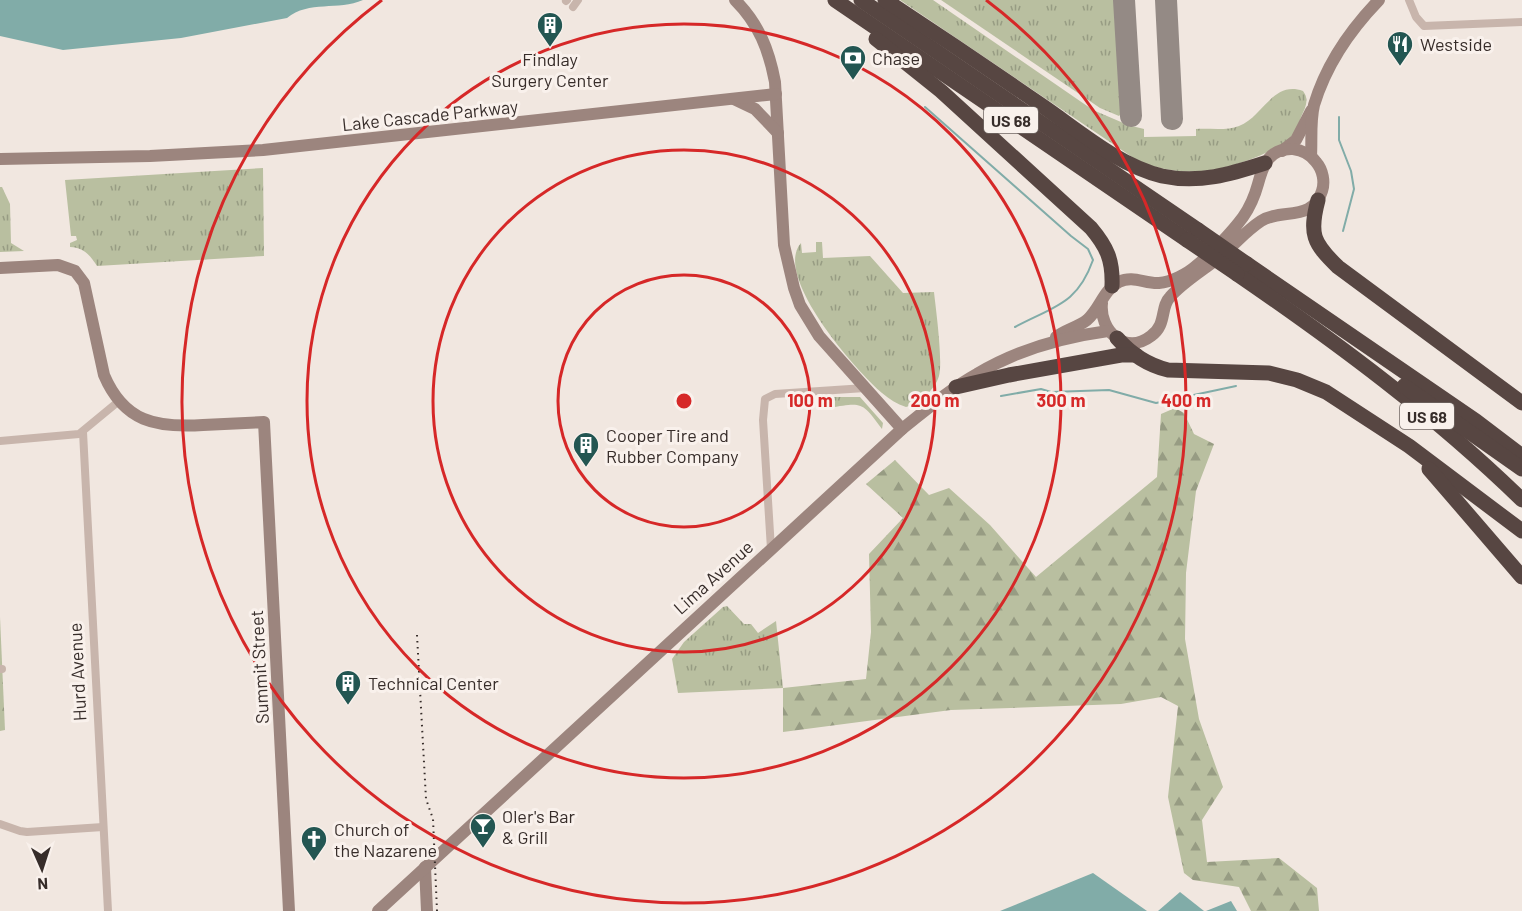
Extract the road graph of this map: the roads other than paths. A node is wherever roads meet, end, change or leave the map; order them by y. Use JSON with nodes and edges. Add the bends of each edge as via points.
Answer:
{"nodes":[{"id":1,"x":735,"y":0,"type":"edge"},
{"id":2,"x":823,"y":0,"type":"edge"},
{"id":3,"x":835,"y":0,"type":"edge"},
{"id":4,"x":861,"y":0,"type":"edge"},
{"id":5,"x":885,"y":0,"type":"edge"},
{"id":6,"x":1379,"y":0,"type":"edge"},
{"id":7,"x":1409,"y":0,"type":"edge"},
{"id":8,"x":1522,"y":22,"type":"edge"},
{"id":9,"x":776,"y":94,"type":"junction"},
{"id":10,"x":732,"y":99,"type":"junction"},
{"id":11,"x":1313,"y":107,"type":"junction"},
{"id":12,"x":778,"y":133,"type":"junction"},
{"id":13,"x":1282,"y":151,"type":"junction"},
{"id":14,"x":1311,"y":156,"type":"junction"},
{"id":15,"x":0,"y":159,"type":"edge"},
{"id":16,"x":1265,"y":163,"type":"junction"},
{"id":17,"x":1318,"y":200,"type":"junction"},
{"id":18,"x":1192,"y":235,"type":"junction"},
{"id":19,"x":0,"y":268,"type":"edge"},
{"id":20,"x":1242,"y":269,"type":"junction"},
{"id":21,"x":1112,"y":286,"type":"junction"},
{"id":22,"x":1102,"y":303,"type":"junction"},
{"id":23,"x":1113,"y":335,"type":"junction"},
{"id":24,"x":1328,"y":337,"type":"junction"},
{"id":25,"x":1047,"y":343,"type":"junction"},
{"id":26,"x":1136,"y":356,"type":"junction"},
{"id":27,"x":1486,"y":375,"type":"junction"},
{"id":28,"x":956,"y":387,"type":"junction"},
{"id":29,"x":865,"y":388,"type":"junction"},
{"id":30,"x":1522,"y":396,"type":"edge"},
{"id":31,"x":119,"y":401,"type":"junction"},
{"id":32,"x":1522,"y":403,"type":"edge"},
{"id":33,"x":1476,"y":421,"type":"junction"},
{"id":34,"x":902,"y":429,"type":"junction"},
{"id":35,"x":83,"y":432,"type":"junction"},
{"id":36,"x":0,"y":441,"type":"edge"},
{"id":37,"x":1409,"y":446,"type":"junction"},
{"id":38,"x":1522,"y":447,"type":"edge"},
{"id":39,"x":1522,"y":456,"type":"edge"},
{"id":40,"x":1522,"y":469,"type":"edge"},
{"id":41,"x":1522,"y":500,"type":"edge"},
{"id":42,"x":1522,"y":531,"type":"edge"},
{"id":43,"x":771,"y":549,"type":"junction"},
{"id":44,"x":1522,"y":577,"type":"edge"},
{"id":45,"x":0,"y":824,"type":"edge"},
{"id":46,"x":103,"y":827,"type":"junction"},
{"id":47,"x":425,"y":867,"type":"junction"},
{"id":48,"x":108,"y":911,"type":"edge"},
{"id":49,"x":289,"y":911,"type":"edge"},
{"id":50,"x":378,"y":911,"type":"edge"},
{"id":51,"x":427,"y":911,"type":"edge"}],
"edges":[{"from":1,"to":9,"type":"street","via":[[750,16],[766,45]]},
{"from":2,"to":21,"type":"highway","via":[[941,92],[1091,228],[1110,256]]},
{"from":3,"to":18,"type":"highway","number":"US 68"},
{"from":4,"to":18,"type":"highway","number":"US 68"},
{"from":5,"to":16,"type":"highway","via":[[1141,169],[1162,176],[1201,179]]},
{"from":6,"to":11,"type":"street","via":[[1338,51]]},
{"from":7,"to":8,"type":"street","via":[[1424,26]]},
{"from":9,"to":10,"type":"street","name":"Lake Cascade Parkway"},
{"from":9,"to":12,"type":"street"},
{"from":10,"to":12,"type":"street","via":[[756,109]]},
{"from":10,"to":15,"type":"street","name":"Lake Cascade Parkway","via":[[263,150]]},
{"from":11,"to":13,"type":"street","via":[[1296,140]]},
{"from":11,"to":14,"type":"street"},
{"from":12,"to":29,"type":"street","via":[[784,245],[794,288],[819,336]]},
{"from":13,"to":14,"type":"street","via":[[1292,149]]},
{"from":13,"to":16,"type":"street"},
{"from":14,"to":17,"type":"street","via":[[1324,181]]},
{"from":16,"to":21,"type":"street","via":[[1242,218],[1196,267],[1159,283],[1131,279]]},
{"from":17,"to":23,"type":"street","name":"Lima Avenue","via":[[1304,212],[1262,220],[1168,298],[1163,321],[1149,338],[1127,342]]},
{"from":17,"to":27,"type":"highway","via":[[1313,228],[1323,252]]},
{"from":18,"to":20,"type":"highway","number":"US 68","bridge":true},
{"from":19,"to":31,"type":"street","via":[[58,265],[75,271],[86,290],[104,375]]},
{"from":20,"to":24,"type":"highway","number":"US 68"},
{"from":20,"to":33,"type":"highway","number":"US 68"},
{"from":21,"to":22,"type":"street"},
{"from":22,"to":23,"type":"street","via":[[1103,323]]},
{"from":22,"to":25,"type":"street","via":[[1087,320]]},
{"from":23,"to":25,"type":"street","name":"Lima Avenue","via":[[1083,334]]},
{"from":23,"to":26,"type":"highway"},
{"from":24,"to":40,"type":"highway"},
{"from":24,"to":41,"type":"highway","number":"US 68","via":[[1456,440]]},
{"from":25,"to":28,"type":"street","name":"Lima Avenue","via":[[994,364]]},
{"from":26,"to":28,"type":"highway","via":[[1099,358]]},
{"from":26,"to":37,"type":"highway","via":[[1168,370],[1269,373],[1297,380],[1326,392]]},
{"from":27,"to":30,"type":"highway"},
{"from":27,"to":32,"type":"highway"},
{"from":28,"to":34,"type":"street","name":"Lima Avenue"},
{"from":29,"to":34,"type":"street"},
{"from":29,"to":43,"type":"street","via":[[775,394],[765,399]]},
{"from":31,"to":35,"type":"street"},
{"from":31,"to":49,"type":"street","name":"Summit Street","via":[[141,418],[171,426],[264,422]]},
{"from":33,"to":38,"type":"highway","number":"US 68"},
{"from":33,"to":39,"type":"highway"},
{"from":34,"to":43,"type":"street","name":"Lima Avenue"},
{"from":35,"to":36,"type":"street","via":[[75,436]]},
{"from":35,"to":46,"type":"street","name":"Hurd Avenue"},
{"from":37,"to":42,"type":"highway"},
{"from":37,"to":44,"type":"highway"},
{"from":43,"to":47,"type":"street","name":"Lima Avenue"},
{"from":45,"to":46,"type":"street","via":[[27,832]]},
{"from":46,"to":48,"type":"street","name":"Hurd Avenue"},
{"from":47,"to":50,"type":"street","name":"Lima Avenue"},
{"from":47,"to":51,"type":"street"}]}
